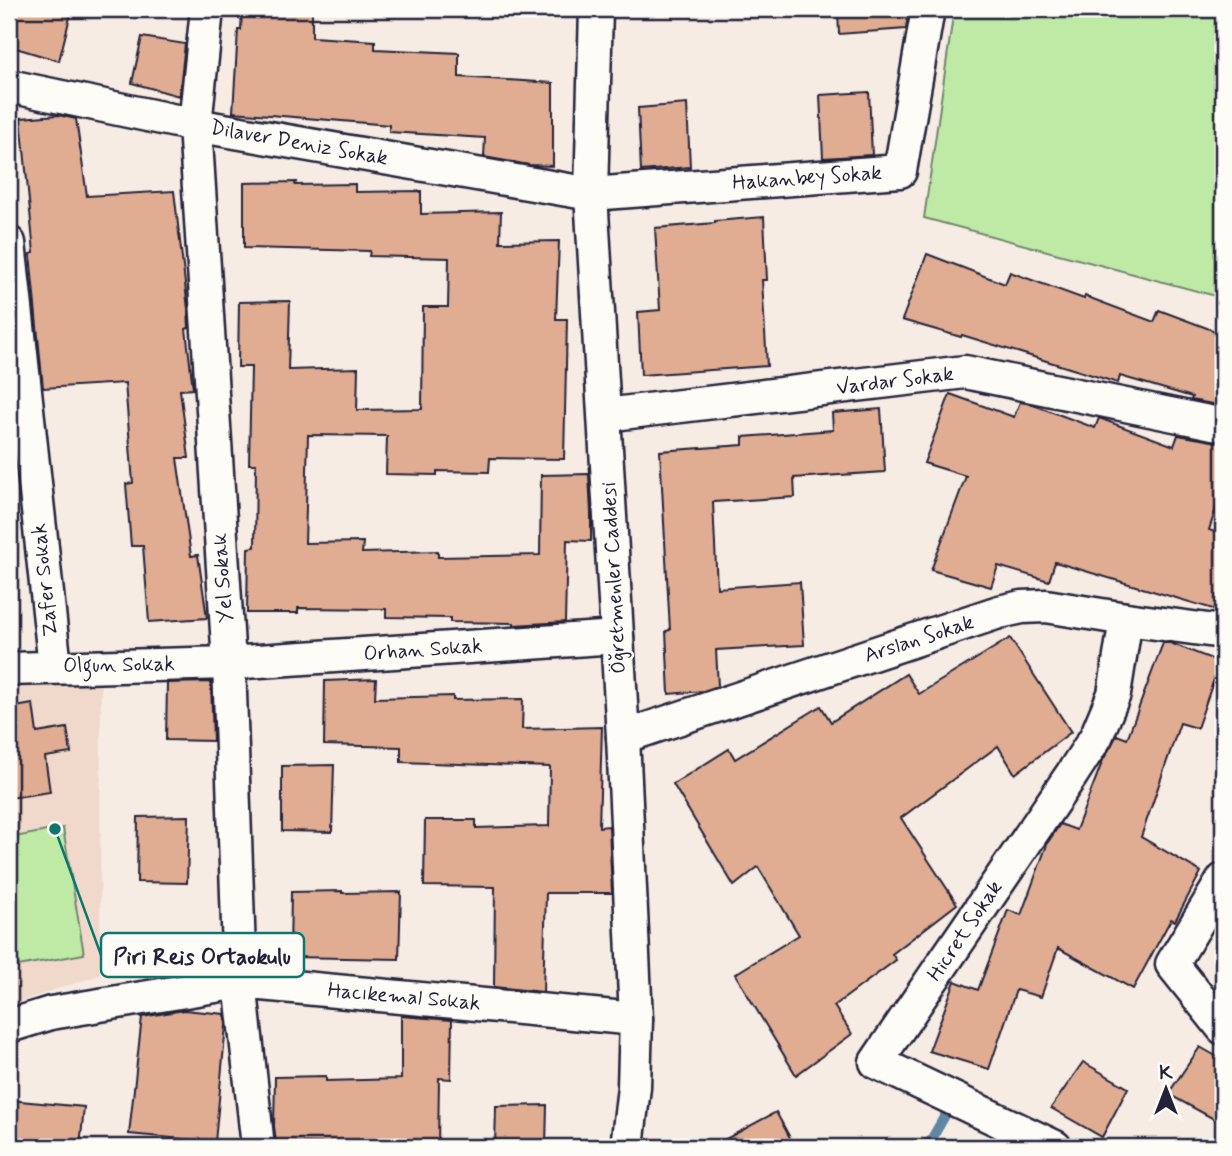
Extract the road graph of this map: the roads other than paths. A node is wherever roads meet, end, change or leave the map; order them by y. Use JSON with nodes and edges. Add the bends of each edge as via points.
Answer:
{"nodes":[{"id":1,"x":207,"y":9,"type":"edge"},
{"id":2,"x":596,"y":9,"type":"edge"},
{"id":3,"x":928,"y":9,"type":"edge"},
{"id":4,"x":9,"y":86,"type":"edge"},
{"id":5,"x":195,"y":125,"type":"junction"},
{"id":6,"x":591,"y":194,"type":"junction"},
{"id":7,"x":9,"y":243,"type":"edge"},
{"id":8,"x":605,"y":415,"type":"junction"},
{"id":9,"x":1223,"y":425,"type":"edge"},
{"id":10,"x":1126,"y":619,"type":"junction"},
{"id":11,"x":1223,"y":632,"type":"edge"},
{"id":12,"x":617,"y":637,"type":"junction"},
{"id":13,"x":229,"y":663,"type":"junction"},
{"id":14,"x":55,"y":667,"type":"junction"},
{"id":15,"x":9,"y":670,"type":"edge"},
{"id":16,"x":623,"y":737,"type":"junction"},
{"id":17,"x":1223,"y":880,"type":"edge"},
{"id":18,"x":240,"y":982,"type":"junction"},
{"id":19,"x":636,"y":1018,"type":"junction"},
{"id":20,"x":9,"y":1026,"type":"edge"},
{"id":21,"x":1223,"y":1028,"type":"edge"},
{"id":22,"x":258,"y":1147,"type":"edge"},
{"id":23,"x":627,"y":1147,"type":"edge"},
{"id":24,"x":1055,"y":1147,"type":"edge"}],
"edges":[{"from":1,"to":5,"type":"street","name":"Yel Sokak"},
{"from":2,"to":6,"type":"street","name":"Öğretmenler Caddesi"},
{"from":3,"to":6,"type":"street","name":"Hakanbey Sokak","via":[[900,171]]},
{"from":4,"to":5,"type":"street","name":"Dilaver Deniz Sokak"},
{"from":5,"to":6,"type":"street","name":"Dilaver Deniz Sokak"},
{"from":5,"to":13,"type":"street","name":"Yel Sokak"},
{"from":6,"to":8,"type":"street","name":"Öğretmenler Caddesi"},
{"from":7,"to":14,"type":"street","name":"Zafer Sokak"},
{"from":8,"to":9,"type":"street","name":"Vardar Sokak","via":[[965,372]]},
{"from":8,"to":12,"type":"street","name":"Öğretmenler Caddesi"},
{"from":10,"to":11,"type":"street","name":"Arslan Sokak"},
{"from":10,"to":16,"type":"street","name":"Arslan Sokak","via":[[1046,606],[999,612]]},
{"from":10,"to":24,"type":"street","name":"Hicret Sokak","via":[[1114,694],[1096,737],[876,1062]]},
{"from":12,"to":13,"type":"street","name":"Orhan Sokak"},
{"from":12,"to":16,"type":"street","name":"Öğretmenler Caddesi"},
{"from":13,"to":14,"type":"street","name":"Olgun Sokak"},
{"from":13,"to":18,"type":"street","name":"Yel Sokak"},
{"from":14,"to":15,"type":"street","name":"Olgun Sokak"},
{"from":16,"to":19,"type":"street","name":"Öğretmenler Caddesi"},
{"from":17,"to":21,"type":"street","via":[[1172,964]]},
{"from":18,"to":19,"type":"street","name":"Hacıkemal Sokak"},
{"from":18,"to":20,"type":"street","name":"Hacıkemal Sokak","via":[[51,1013]]},
{"from":18,"to":22,"type":"street","name":"Yel Sokak"},
{"from":19,"to":23,"type":"street","name":"Öğretmenler Caddesi"}]}
